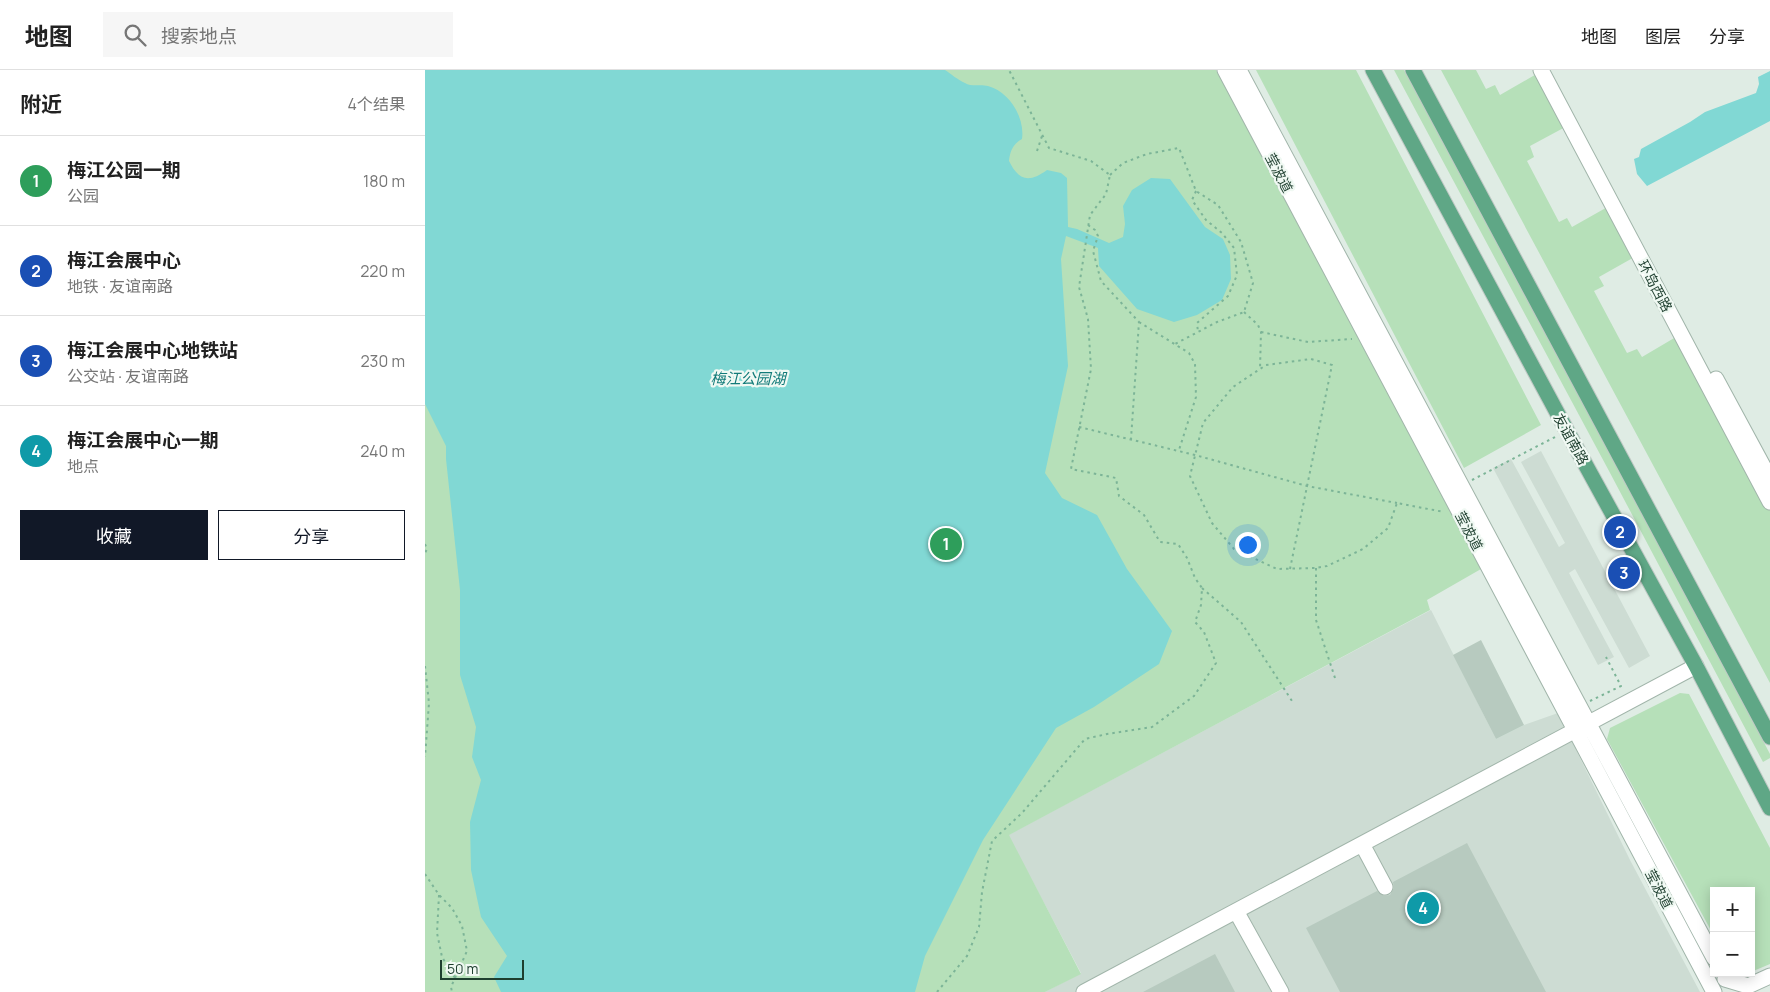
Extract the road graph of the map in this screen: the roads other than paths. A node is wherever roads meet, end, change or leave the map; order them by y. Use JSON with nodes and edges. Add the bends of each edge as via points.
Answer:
{"nodes":[{"id":1,"x":1225,"y":70,"type":"edge"},
{"id":2,"x":1239,"y":70,"type":"edge"},
{"id":3,"x":1373,"y":70,"type":"edge"},
{"id":4,"x":1413,"y":70,"type":"edge"},
{"id":5,"x":1541,"y":70,"type":"edge"},
{"id":6,"x":1551,"y":70,"type":"edge"},
{"id":7,"x":1770,"y":479,"type":"edge"},
{"id":8,"x":1770,"y":502,"type":"edge"},
{"id":9,"x":1696,"y":666,"type":"junction"},
{"id":10,"x":1582,"y":727,"type":"junction"},
{"id":11,"x":1770,"y":737,"type":"edge"},
{"id":12,"x":1768,"y":801,"type":"edge"},
{"id":13,"x":1362,"y":844,"type":"junction"},
{"id":14,"x":1385,"y":887,"type":"dead end"},
{"id":15,"x":1236,"y":911,"type":"junction"},
{"id":16,"x":1710,"y":951,"type":"edge"},
{"id":17,"x":1770,"y":976,"type":"edge"},
{"id":18,"x":1726,"y":981,"type":"edge"},
{"id":19,"x":1084,"y":992,"type":"edge"},
{"id":20,"x":1281,"y":992,"type":"edge"},
{"id":21,"x":1714,"y":992,"type":"edge"}],
"edges":[{"from":1,"to":10,"type":"street","name":"莹波道","via":[[1461,515]]},
{"from":2,"to":10,"type":"street","name":"莹波道","via":[[1579,706]]},
{"from":3,"to":9,"type":"main road","name":"友谊南路"},
{"from":4,"to":11,"type":"main road"},
{"from":5,"to":8,"type":"street","name":"环岛西路"},
{"from":6,"to":7,"type":"street","name":"环岛西路"},
{"from":9,"to":10,"type":"street"},
{"from":9,"to":12,"type":"main road","name":"友谊南路"},
{"from":10,"to":13,"type":"street"},
{"from":10,"to":16,"type":"street","name":"莹波道"},
{"from":10,"to":21,"type":"street","name":"莹波道"},
{"from":13,"to":14,"type":"street"},
{"from":13,"to":15,"type":"street"},
{"from":15,"to":19,"type":"street"},
{"from":15,"to":20,"type":"street"},
{"from":17,"to":18,"type":"street","via":[[1748,986]]}]}
